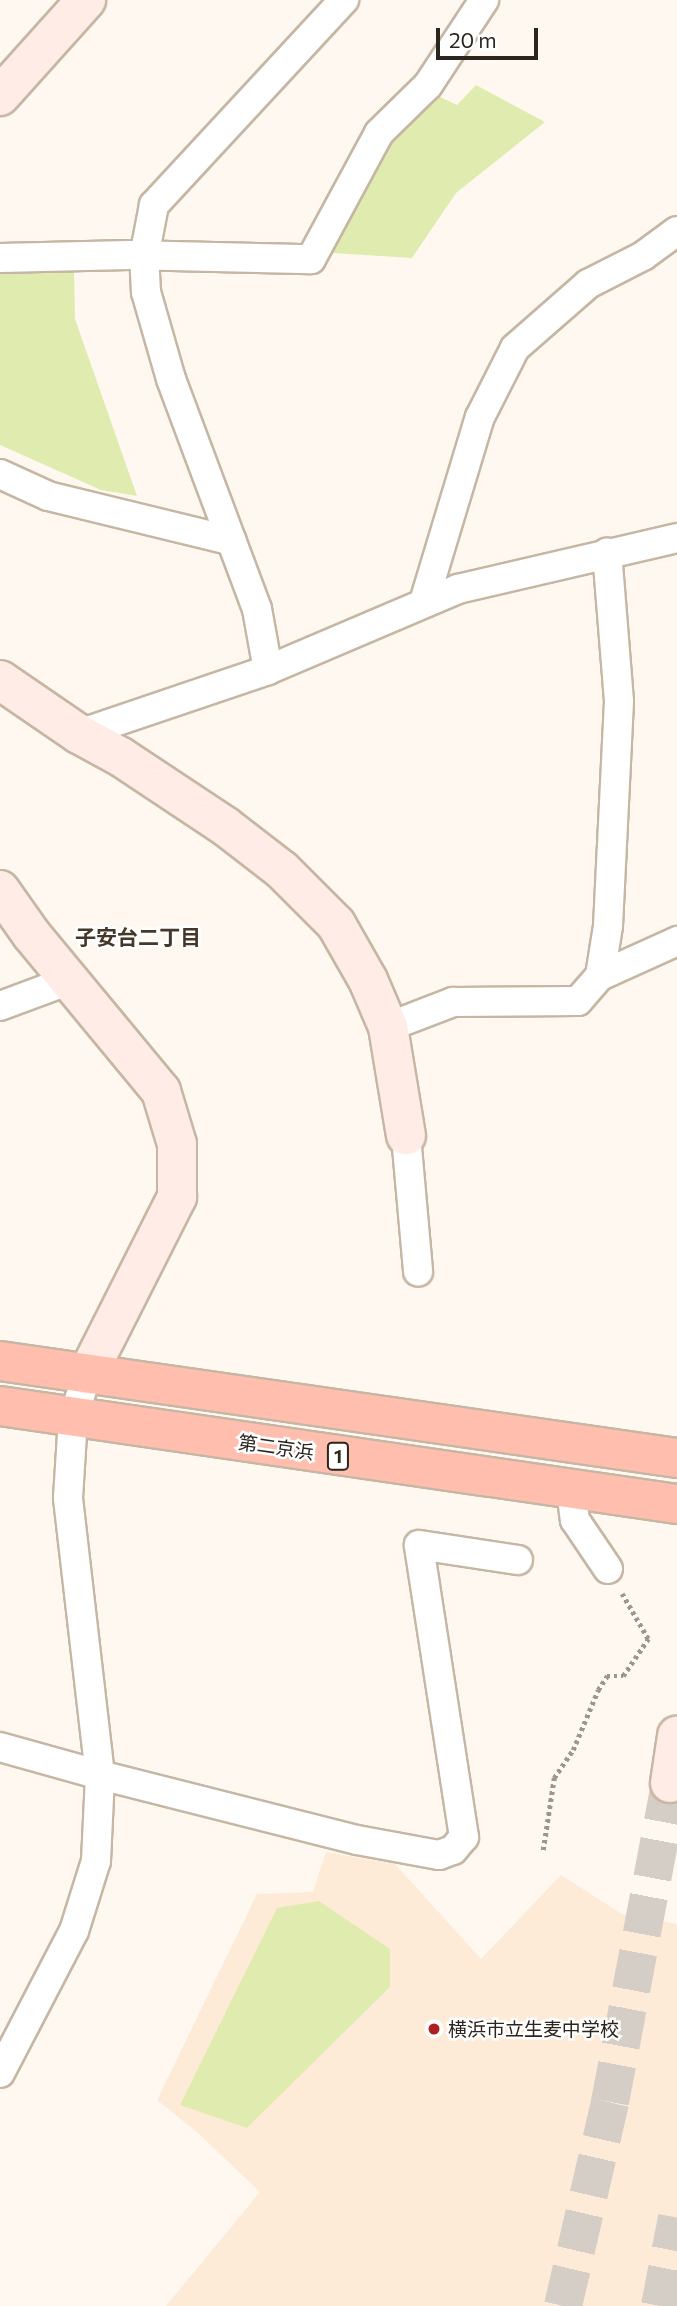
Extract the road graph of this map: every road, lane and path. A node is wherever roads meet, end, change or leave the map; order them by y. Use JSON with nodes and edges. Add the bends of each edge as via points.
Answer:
{"nodes":[{"id":1,"x":86,"y":0,"type":"edge"},
{"id":2,"x":344,"y":0,"type":"edge"},
{"id":3,"x":484,"y":0,"type":"edge"},
{"id":4,"x":0,"y":96,"type":"edge"},
{"id":5,"x":677,"y":231,"type":"edge"},
{"id":6,"x":144,"y":257,"type":"junction"},
{"id":7,"x":0,"y":258,"type":"edge"},
{"id":8,"x":0,"y":474,"type":"edge"},
{"id":9,"x":677,"y":538,"type":"edge"},
{"id":10,"x":232,"y":541,"type":"junction"},
{"id":11,"x":607,"y":552,"type":"junction"},
{"id":12,"x":424,"y":602,"type":"junction"},
{"id":13,"x":268,"y":670,"type":"junction"},
{"id":14,"x":0,"y":680,"type":"edge"},
{"id":15,"x":79,"y":734,"type":"junction"},
{"id":16,"x":0,"y":890,"type":"edge"},
{"id":17,"x":677,"y":941,"type":"edge"},
{"id":18,"x":600,"y":976,"type":"junction"},
{"id":19,"x":70,"y":979,"type":"junction"},
{"id":20,"x":0,"y":1006,"type":"edge"},
{"id":21,"x":388,"y":1027,"type":"junction"},
{"id":22,"x":406,"y":1136,"type":"joint"},
{"id":23,"x":418,"y":1271,"type":"dead end"},
{"id":24,"x":0,"y":1361,"type":"edge"},
{"id":25,"x":87,"y":1375,"type":"junction"},
{"id":26,"x":0,"y":1406,"type":"edge"},
{"id":27,"x":73,"y":1418,"type":"junction"},
{"id":28,"x":677,"y":1458,"type":"edge"},
{"id":29,"x":571,"y":1489,"type":"junction"},
{"id":30,"x":677,"y":1504,"type":"edge"},
{"id":31,"x":518,"y":1560,"type":"dead end"},
{"id":32,"x":608,"y":1569,"type":"joint"},
{"id":33,"x":677,"y":1736,"type":"edge"},
{"id":34,"x":0,"y":1747,"type":"edge"},
{"id":35,"x":100,"y":1775,"type":"junction"},
{"id":36,"x":670,"y":1783,"type":"dead end"},
{"id":37,"x":543,"y":1850,"type":"dead end"},
{"id":38,"x":0,"y":2073,"type":"edge"}],
"edges":[{"from":1,"to":4,"type":"street"},
{"from":2,"to":6,"type":"street","via":[[154,205]]},
{"from":3,"to":6,"type":"street","via":[[428,85],[379,133],[311,259]]},
{"from":5,"to":12,"type":"street","via":[[643,256],[587,284],[515,348],[480,417]]},
{"from":6,"to":7,"type":"street"},
{"from":6,"to":10,"type":"street","via":[[146,292],[171,379]]},
{"from":8,"to":10,"type":"street","via":[[48,496]]},
{"from":9,"to":11,"type":"street"},
{"from":10,"to":13,"type":"street","via":[[257,609]]},
{"from":11,"to":12,"type":"street","via":[[458,589]]},
{"from":11,"to":18,"type":"street","via":[[619,701],[608,926]]},
{"from":12,"to":13,"type":"street"},
{"from":13,"to":15,"type":"street"},
{"from":14,"to":15,"type":"street"},
{"from":15,"to":21,"type":"street","via":[[225,826],[282,870],[336,923]]},
{"from":16,"to":19,"type":"street","via":[[30,934]]},
{"from":17,"to":18,"type":"street"},
{"from":18,"to":21,"type":"street","via":[[578,1001],[453,1002]]},
{"from":19,"to":20,"type":"street"},
{"from":19,"to":25,"type":"street","via":[[161,1091],[177,1144],[177,1197]]},
{"from":21,"to":22,"type":"street"},
{"from":22,"to":23,"type":"street"},
{"from":24,"to":25,"type":"highway"},
{"from":25,"to":27,"type":"street"},
{"from":25,"to":28,"type":"highway"},
{"from":26,"to":27,"type":"highway","name":"第二京浜","number":"1"},
{"from":27,"to":29,"type":"highway","name":"第二京浜","number":"1"},
{"from":27,"to":35,"type":"street","via":[[68,1498]]},
{"from":29,"to":30,"type":"highway","name":"第二京浜","number":"1"},
{"from":29,"to":32,"type":"street","via":[[575,1520]]},
{"from":31,"to":35,"type":"street","via":[[419,1545],[464,1837],[453,1850],[439,1855],[357,1840]]},
{"from":32,"to":37,"type":"path","via":[[648,1639],[623,1676],[607,1676],[573,1750],[554,1778]]},
{"from":33,"to":36,"type":"street"},
{"from":34,"to":35,"type":"street"},
{"from":35,"to":38,"type":"street","via":[[96,1861],[74,1931]]}]}
